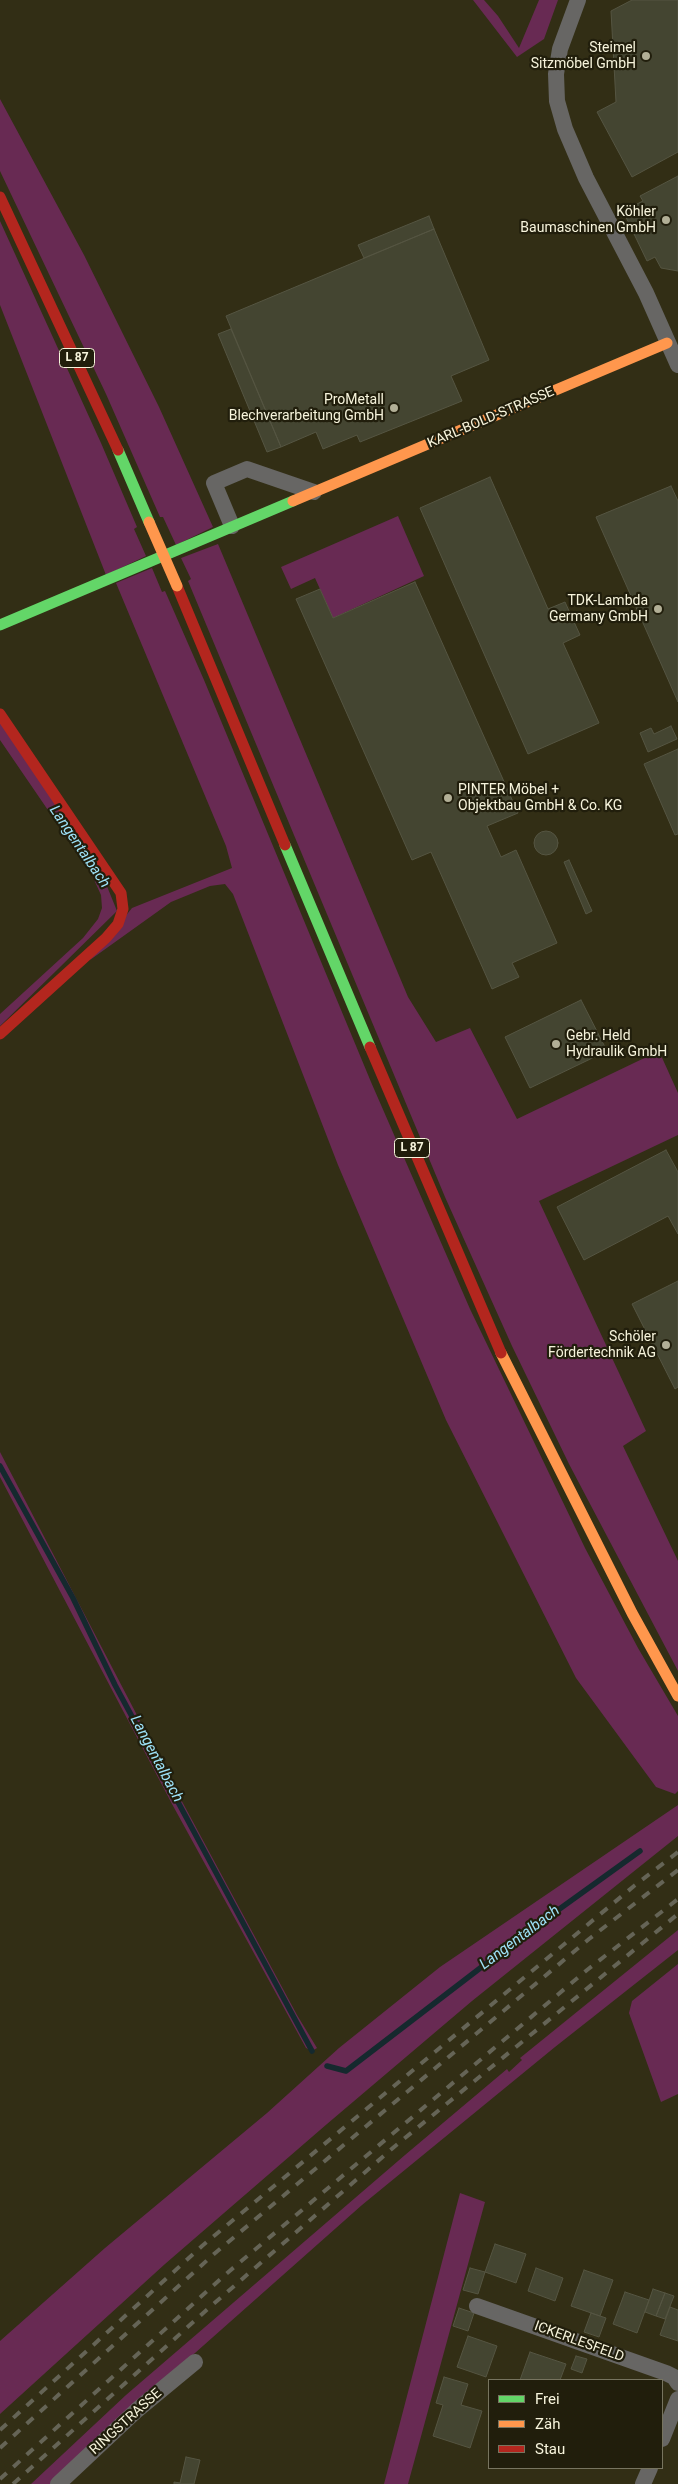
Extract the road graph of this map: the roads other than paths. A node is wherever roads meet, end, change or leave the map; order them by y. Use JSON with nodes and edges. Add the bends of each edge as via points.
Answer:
{"nodes":[{"id":1,"x":578,"y":0,"type":"edge"},
{"id":2,"x":0,"y":197,"type":"edge"},
{"id":3,"x":667,"y":343,"type":"junction"},
{"id":4,"x":678,"y":365,"type":"edge"},
{"id":5,"x":314,"y":492,"type":"junction"},
{"id":6,"x":232,"y":526,"type":"junction"},
{"id":7,"x":0,"y":625,"type":"edge"},
{"id":8,"x":0,"y":714,"type":"edge"},
{"id":9,"x":0,"y":1034,"type":"edge"},
{"id":10,"x":678,"y":1696,"type":"edge"},
{"id":11,"x":477,"y":2306,"type":"dead end"},
{"id":12,"x":195,"y":2362,"type":"dead end"},
{"id":13,"x":678,"y":2383,"type":"edge"},
{"id":14,"x":678,"y":2399,"type":"edge"},
{"id":15,"x":663,"y":2436,"type":"edge"},
{"id":16,"x":650,"y":2469,"type":"edge"},
{"id":17,"x":58,"y":2484,"type":"edge"},
{"id":18,"x":643,"y":2484,"type":"edge"}],
"edges":[{"from":1,"to":3,"type":"street","via":[[560,49],[556,74],[557,101],[586,178],[646,293]]},
{"from":2,"to":10,"type":"main road","number":"L 87","bridge":true,"via":[[103,416],[177,586],[494,1339],[573,1500]]},
{"from":3,"to":4,"type":"street"},
{"from":3,"to":5,"type":"main road","name":"KARL-BOLD-STRASSE"},
{"from":5,"to":6,"type":"main road","name":"KARL-BOLD-STRASSE"},
{"from":5,"to":6,"type":"street","via":[[247,469],[231,475],[214,483]]},
{"from":6,"to":7,"type":"main road","name":"KARL-BOLD-STRASSE"},
{"from":8,"to":9,"type":"main road","via":[[120,893],[123,909],[118,924],[106,938]]},
{"from":11,"to":13,"type":"street","name":"ICKERLESFELD","via":[[666,2373]]},
{"from":12,"to":17,"type":"street","name":"RINGSTRASSE","via":[[137,2410]]},
{"from":14,"to":15,"type":"street"},
{"from":16,"to":18,"type":"street"}]}
